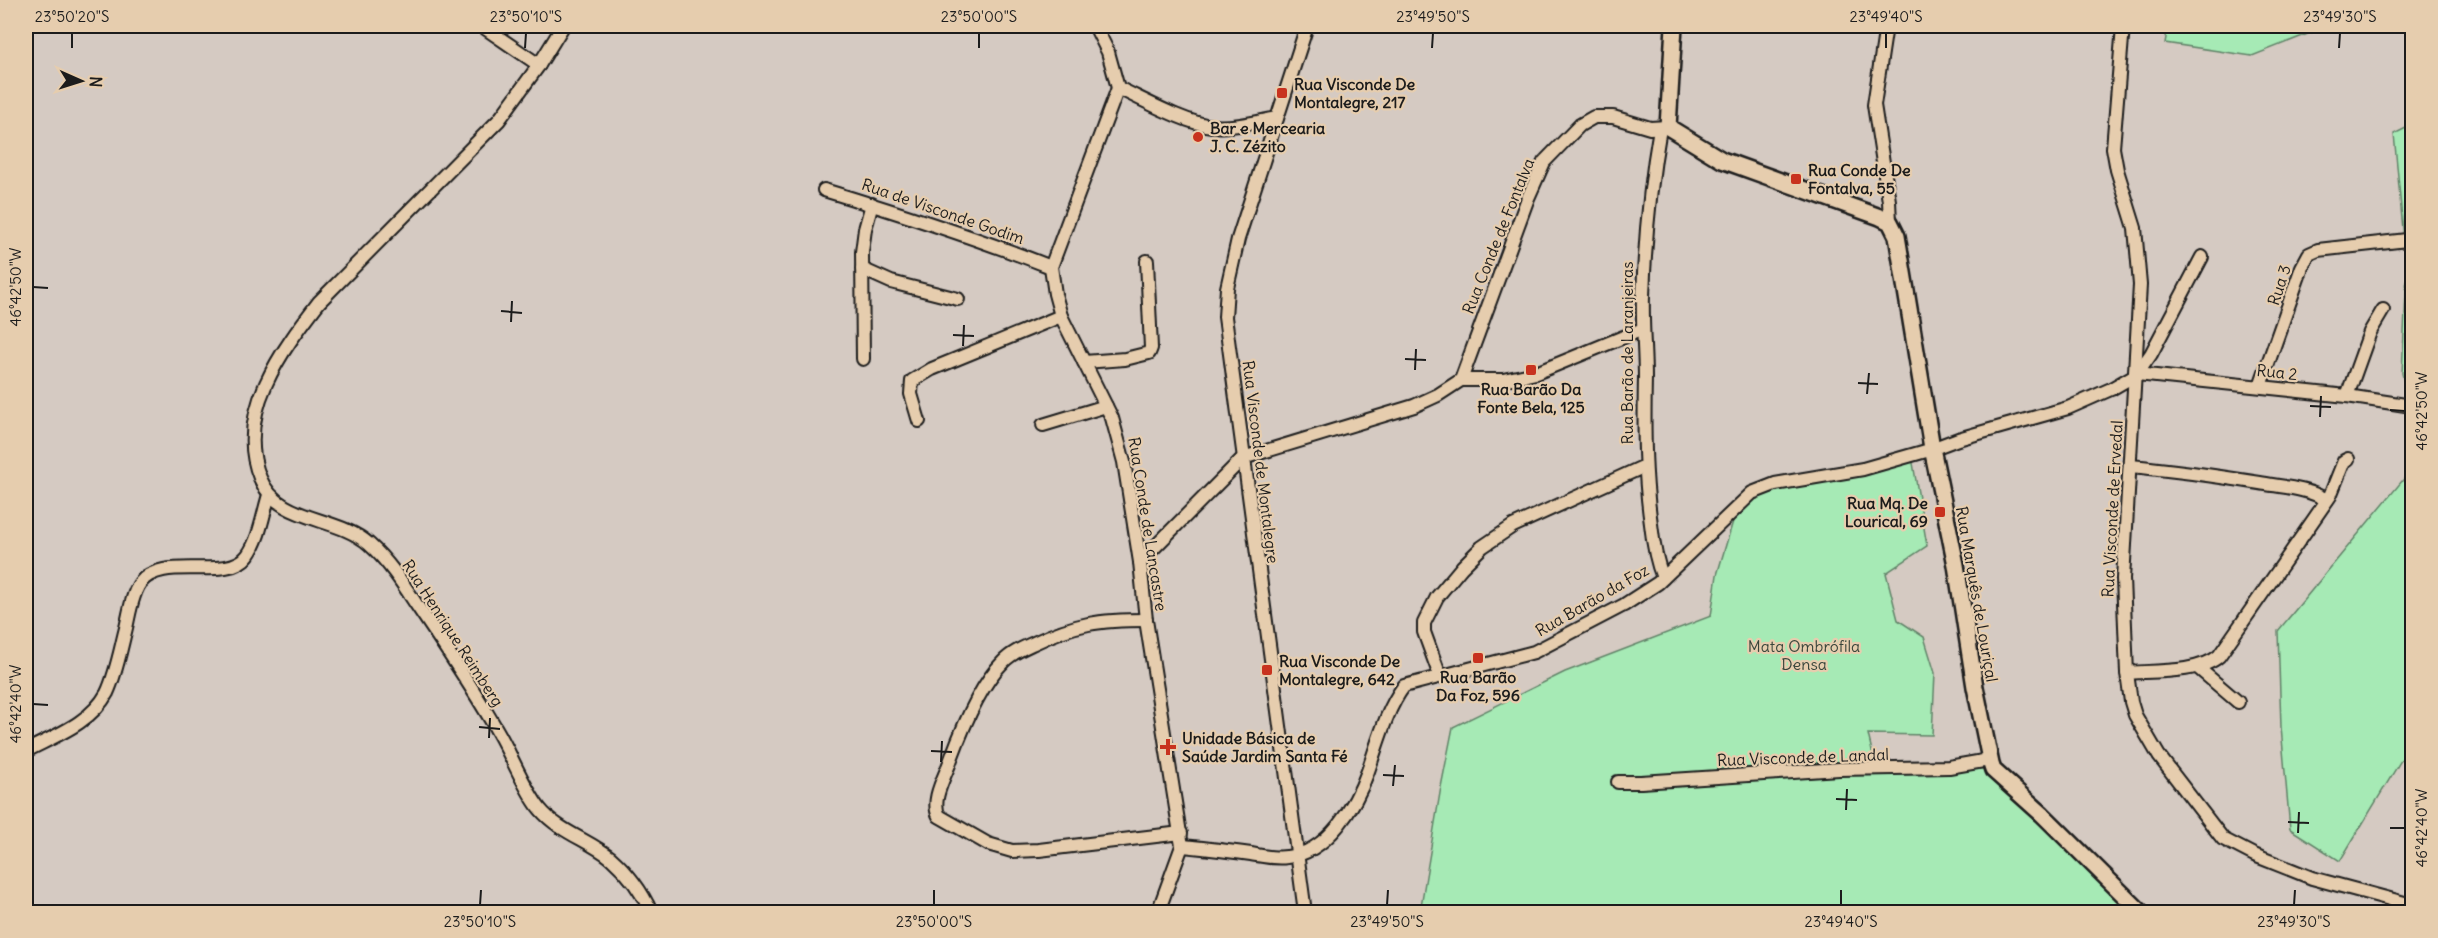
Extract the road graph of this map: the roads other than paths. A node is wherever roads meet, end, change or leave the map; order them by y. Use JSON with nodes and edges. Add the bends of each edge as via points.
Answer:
{"nodes":[{"id":1,"x":482,"y":26,"type":"edge"},
{"id":2,"x":563,"y":26,"type":"edge"},
{"id":3,"x":1095,"y":26,"type":"edge"},
{"id":4,"x":1307,"y":26,"type":"edge"},
{"id":5,"x":1886,"y":26,"type":"edge"},
{"id":6,"x":2123,"y":26,"type":"edge"},
{"id":7,"x":1676,"y":28,"type":"edge"},
{"id":8,"x":539,"y":65,"type":"junction"},
{"id":9,"x":1118,"y":88,"type":"junction"},
{"id":10,"x":1276,"y":118,"type":"junction"},
{"id":11,"x":1664,"y":128,"type":"junction"},
{"id":12,"x":824,"y":190,"type":"dead end"},
{"id":13,"x":872,"y":204,"type":"junction"},
{"id":14,"x":1890,"y":222,"type":"junction"},
{"id":15,"x":2407,"y":240,"type":"dead end"},
{"id":16,"x":2202,"y":257,"type":"dead end"},
{"id":17,"x":1147,"y":261,"type":"dead end"},
{"id":18,"x":1051,"y":267,"type":"junction"},
{"id":19,"x":862,"y":269,"type":"junction"},
{"id":20,"x":958,"y":299,"type":"dead end"},
{"id":21,"x":2383,"y":310,"type":"dead end"},
{"id":22,"x":1061,"y":316,"type":"junction"},
{"id":23,"x":1643,"y":329,"type":"junction"},
{"id":24,"x":863,"y":359,"type":"dead end"},
{"id":25,"x":1084,"y":362,"type":"junction"},
{"id":26,"x":2135,"y":375,"type":"junction"},
{"id":27,"x":1461,"y":381,"type":"junction"},
{"id":28,"x":2260,"y":386,"type":"junction"},
{"id":29,"x":2111,"y":389,"type":"junction"},
{"id":30,"x":2347,"y":396,"type":"junction"},
{"id":31,"x":2133,"y":397,"type":"junction"},
{"id":32,"x":1106,"y":406,"type":"junction"},
{"id":33,"x":2412,"y":406,"type":"edge"},
{"id":34,"x":919,"y":422,"type":"dead end"},
{"id":35,"x":1043,"y":425,"type":"dead end"},
{"id":36,"x":1932,"y":448,"type":"junction"},
{"id":37,"x":1243,"y":458,"type":"junction"},
{"id":38,"x":2348,"y":459,"type":"dead end"},
{"id":39,"x":1645,"y":466,"type":"junction"},
{"id":40,"x":2130,"y":466,"type":"junction"},
{"id":41,"x":269,"y":495,"type":"junction"},
{"id":42,"x":2327,"y":500,"type":"junction"},
{"id":43,"x":1140,"y":562,"type":"junction"},
{"id":44,"x":1663,"y":578,"type":"junction"},
{"id":45,"x":1146,"y":620,"type":"junction"},
{"id":46,"x":2197,"y":667,"type":"junction"},
{"id":47,"x":2127,"y":673,"type":"junction"},
{"id":48,"x":1440,"y":676,"type":"junction"},
{"id":49,"x":2238,"y":702,"type":"dead end"},
{"id":50,"x":26,"y":751,"type":"edge"},
{"id":51,"x":1989,"y":760,"type":"junction"},
{"id":52,"x":1618,"y":782,"type":"dead end"},
{"id":53,"x":1181,"y":832,"type":"junction"},
{"id":54,"x":1182,"y":846,"type":"junction"},
{"id":55,"x":1296,"y":856,"type":"junction"},
{"id":56,"x":2412,"y":905,"type":"edge"},
{"id":57,"x":651,"y":912,"type":"edge"},
{"id":58,"x":1158,"y":912,"type":"edge"},
{"id":59,"x":1305,"y":912,"type":"edge"},
{"id":60,"x":2141,"y":912,"type":"edge"}],
"edges":[{"from":1,"to":8,"type":"street"},
{"from":2,"to":8,"type":"street"},
{"from":3,"to":9,"type":"street","via":[[1108,52]]},
{"from":4,"to":10,"type":"street","name":"Rua Visconde de Montalegre"},
{"from":5,"to":14,"type":"street","via":[[1874,105]]},
{"from":6,"to":26,"type":"street","name":"Rua Visconde de Ervedal","via":[[2114,147],[2139,258]]},
{"from":7,"to":11,"type":"main road","name":"Rua Barão de Laranjeiras"},
{"from":8,"to":41,"type":"street","via":[[499,120],[319,302],[294,336],[265,384],[255,420],[253,451]]},
{"from":9,"to":10,"type":"street","via":[[1211,126],[1238,126]]},
{"from":9,"to":18,"type":"street","name":"Rua Conde de Lancastre"},
{"from":10,"to":37,"type":"street","name":"Rua Visconde de Montalegre","via":[[1238,239],[1225,304]]},
{"from":11,"to":14,"type":"main road","name":"Rua Conde de Fontalva","via":[[1722,160]]},
{"from":11,"to":23,"type":"street","name":"Rua Barão de Laranjeiras","via":[[1650,189]]},
{"from":11,"to":27,"type":"street","name":"Rua Conde de Fontalva","via":[[1594,117],[1580,125],[1544,162]]},
{"from":12,"to":13,"type":"street","name":"Rua de Visconde Godim"},
{"from":13,"to":18,"type":"street","name":"Rua de Visconde Godim"},
{"from":13,"to":19,"type":"street","via":[[863,240]]},
{"from":14,"to":36,"type":"main road","name":"Rua Marquês de Louriçal","via":[[1902,262]]},
{"from":15,"to":28,"type":"street","name":"Rua 3","via":[[2309,254]]},
{"from":16,"to":26,"type":"street","name":"Rua Barão da Foz","via":[[2162,338]]},
{"from":17,"to":25,"type":"street","via":[[1149,353]]},
{"from":18,"to":22,"type":"street","name":"Rua Conde de Lancastre"},
{"from":19,"to":20,"type":"street","via":[[891,282]]},
{"from":19,"to":24,"type":"street"},
{"from":21,"to":30,"type":"street","via":[[2370,332]]},
{"from":22,"to":25,"type":"street","name":"Rua Conde de Lancastre"},
{"from":22,"to":34,"type":"street","via":[[932,369],[912,381],[911,394]]},
{"from":23,"to":27,"type":"street","via":[[1536,374]]},
{"from":23,"to":39,"type":"street","name":"Rua Barão de Laranjeiras"},
{"from":25,"to":32,"type":"street","name":"Rua Conde de Lancastre"},
{"from":26,"to":28,"type":"street","name":"Rua 2"},
{"from":26,"to":29,"type":"street","name":"Rua Barão da Foz"},
{"from":26,"to":31,"type":"street","name":"Rua Visconde de Ervedal"},
{"from":27,"to":37,"type":"street","via":[[1414,406]]},
{"from":28,"to":30,"type":"street","name":"Rua 2"},
{"from":29,"to":31,"type":"street"},
{"from":29,"to":36,"type":"street","name":"Rua Barão da Foz","via":[[2068,408]]},
{"from":30,"to":33,"type":"street","name":"Rua 2"},
{"from":31,"to":40,"type":"street","name":"Rua Visconde de Ervedal"},
{"from":32,"to":35,"type":"street"},
{"from":32,"to":43,"type":"street","name":"Rua Conde de Lancastre","via":[[1119,439]]},
{"from":36,"to":44,"type":"street","name":"Rua Barão da Foz","via":[[1863,469],[1775,484],[1752,493]]},
{"from":36,"to":51,"type":"main road","name":"Rua Marquês de Louriçal"},
{"from":37,"to":43,"type":"street"},
{"from":37,"to":55,"type":"street","name":"Rua Visconde de Montalegre"},
{"from":38,"to":42,"type":"street"},
{"from":39,"to":44,"type":"street","name":"Rua Barão de Laranjeiras","via":[[1654,546]]},
{"from":39,"to":48,"type":"street","via":[[1548,508],[1497,536],[1462,567],[1427,613],[1424,628]]},
{"from":40,"to":42,"type":"street","via":[[2288,488]]},
{"from":40,"to":47,"type":"street","name":"Rua Visconde de Ervedal","via":[[2123,579]]},
{"from":41,"to":50,"type":"street","via":[[247,557],[229,566],[167,570],[141,582],[106,694],[79,723]]},
{"from":41,"to":57,"type":"street","name":"Rua Henrique Reimberg","via":[[303,515],[358,536],[378,553],[399,577],[478,698],[540,808],[563,829],[610,858],[634,884]]},
{"from":42,"to":46,"type":"street","via":[[2219,656]]},
{"from":43,"to":45,"type":"street","name":"Rua Conde de Lancastre"},
{"from":44,"to":48,"type":"street","name":"Rua Barão da Foz","via":[[1624,604],[1534,652]]},
{"from":45,"to":53,"type":"street","name":"Rua Conde de Lancastre"},
{"from":45,"to":53,"type":"street","via":[[1079,625],[1026,646],[1004,660],[969,717],[936,810],[939,816],[972,836],[1012,851]]},
{"from":46,"to":47,"type":"street"},
{"from":46,"to":49,"type":"street"},
{"from":47,"to":56,"type":"street","name":"Rua Visconde de Ervedal","via":[[2131,702],[2141,728],[2223,838],[2312,878]]},
{"from":48,"to":55,"type":"street","name":"Rua Barão da Foz","via":[[1404,686],[1394,701],[1349,813],[1323,840]]},
{"from":51,"to":52,"type":"street","name":"Rua Visconde de Landal","via":[[1948,767]]},
{"from":51,"to":60,"type":"main road","name":"Rua Marquês de Louriçal","via":[[1993,770]]},
{"from":53,"to":54,"type":"street","name":"Rua Conde de Lancastre"},
{"from":54,"to":55,"type":"street"},
{"from":54,"to":58,"type":"street","name":"Rua Conde de Lancastre"},
{"from":55,"to":59,"type":"street","name":"Rua Visconde de Montalegre"}]}
